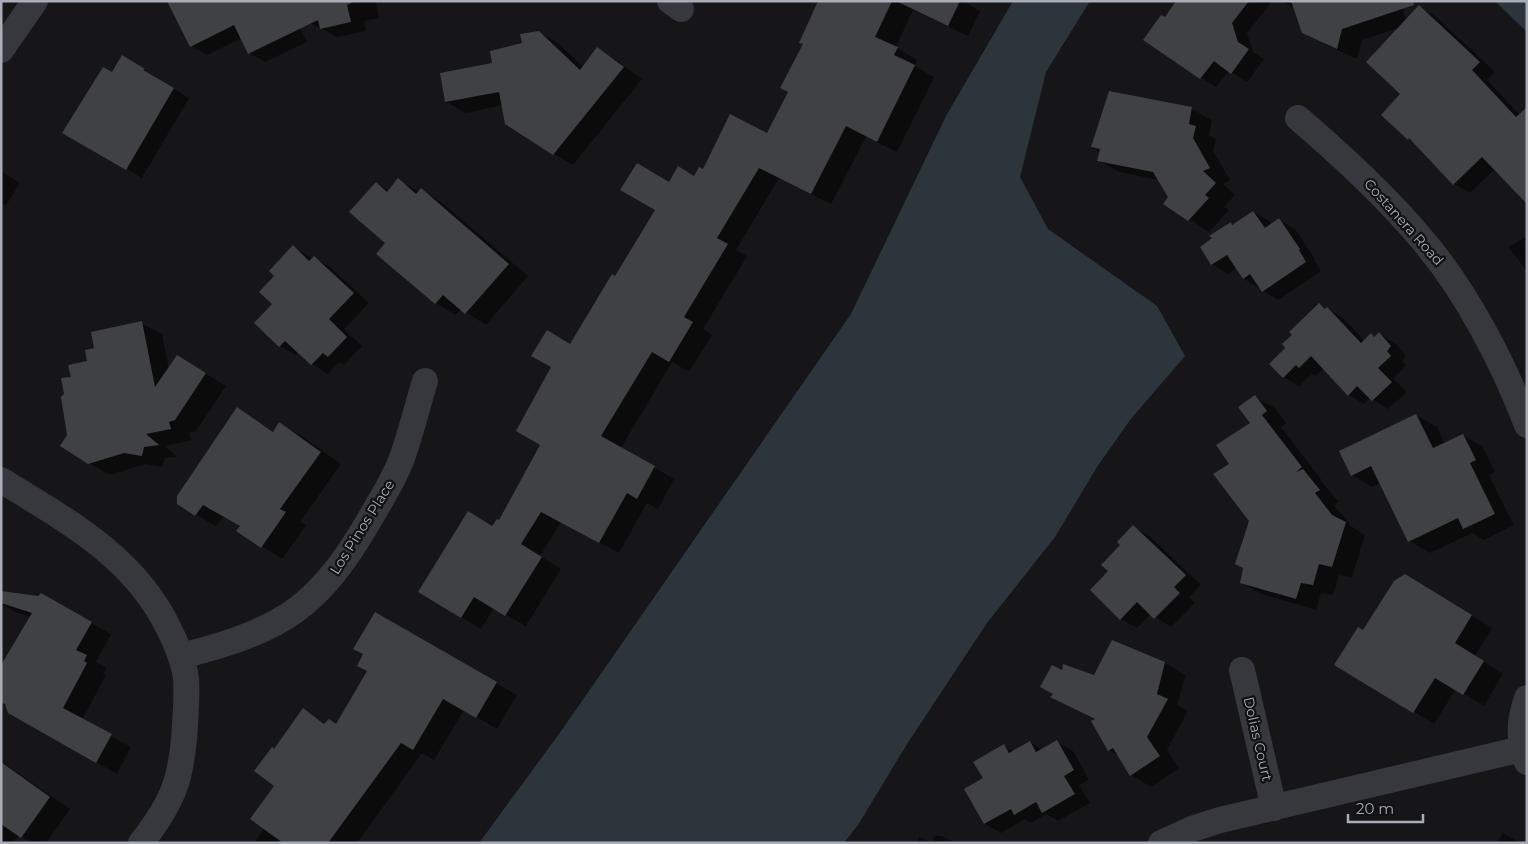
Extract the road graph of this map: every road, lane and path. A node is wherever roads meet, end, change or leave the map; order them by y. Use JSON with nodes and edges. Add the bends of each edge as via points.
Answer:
{"nodes":[{"id":1,"x":35,"y":1,"type":"edge"},
{"id":2,"x":1,"y":50,"type":"edge"},
{"id":3,"x":1298,"y":118,"type":"dead end"},
{"id":4,"x":425,"y":381,"type":"dead end"},
{"id":5,"x":1527,"y":425,"type":"edge"},
{"id":6,"x":1,"y":480,"type":"edge"},
{"id":7,"x":181,"y":656,"type":"junction"},
{"id":8,"x":1242,"y":670,"type":"dead end"},
{"id":9,"x":1527,"y":698,"type":"edge"},
{"id":10,"x":1524,"y":755,"type":"edge"},
{"id":11,"x":1274,"y":808,"type":"junction"},
{"id":12,"x":140,"y":843,"type":"edge"},
{"id":13,"x":1161,"y":843,"type":"edge"}],
"edges":[{"from":1,"to":2,"type":"street"},
{"from":3,"to":5,"type":"street","name":"Costanera Road","via":[[1351,164],[1441,263],[1488,341]]},
{"from":4,"to":7,"type":"street","name":"Los Pinos Place","via":[[394,476],[360,536],[326,584],[300,606],[265,628],[220,646]]},
{"from":6,"to":7,"type":"street","via":[[88,536],[130,571],[154,600]]},
{"from":7,"to":12,"type":"street","via":[[187,692],[178,774],[172,798]]},
{"from":8,"to":11,"type":"street","name":"Dolias Court"},
{"from":9,"to":10,"type":"street","via":[[1520,722]]},
{"from":10,"to":11,"type":"street"},
{"from":11,"to":13,"type":"street","via":[[1220,820]]}]}
